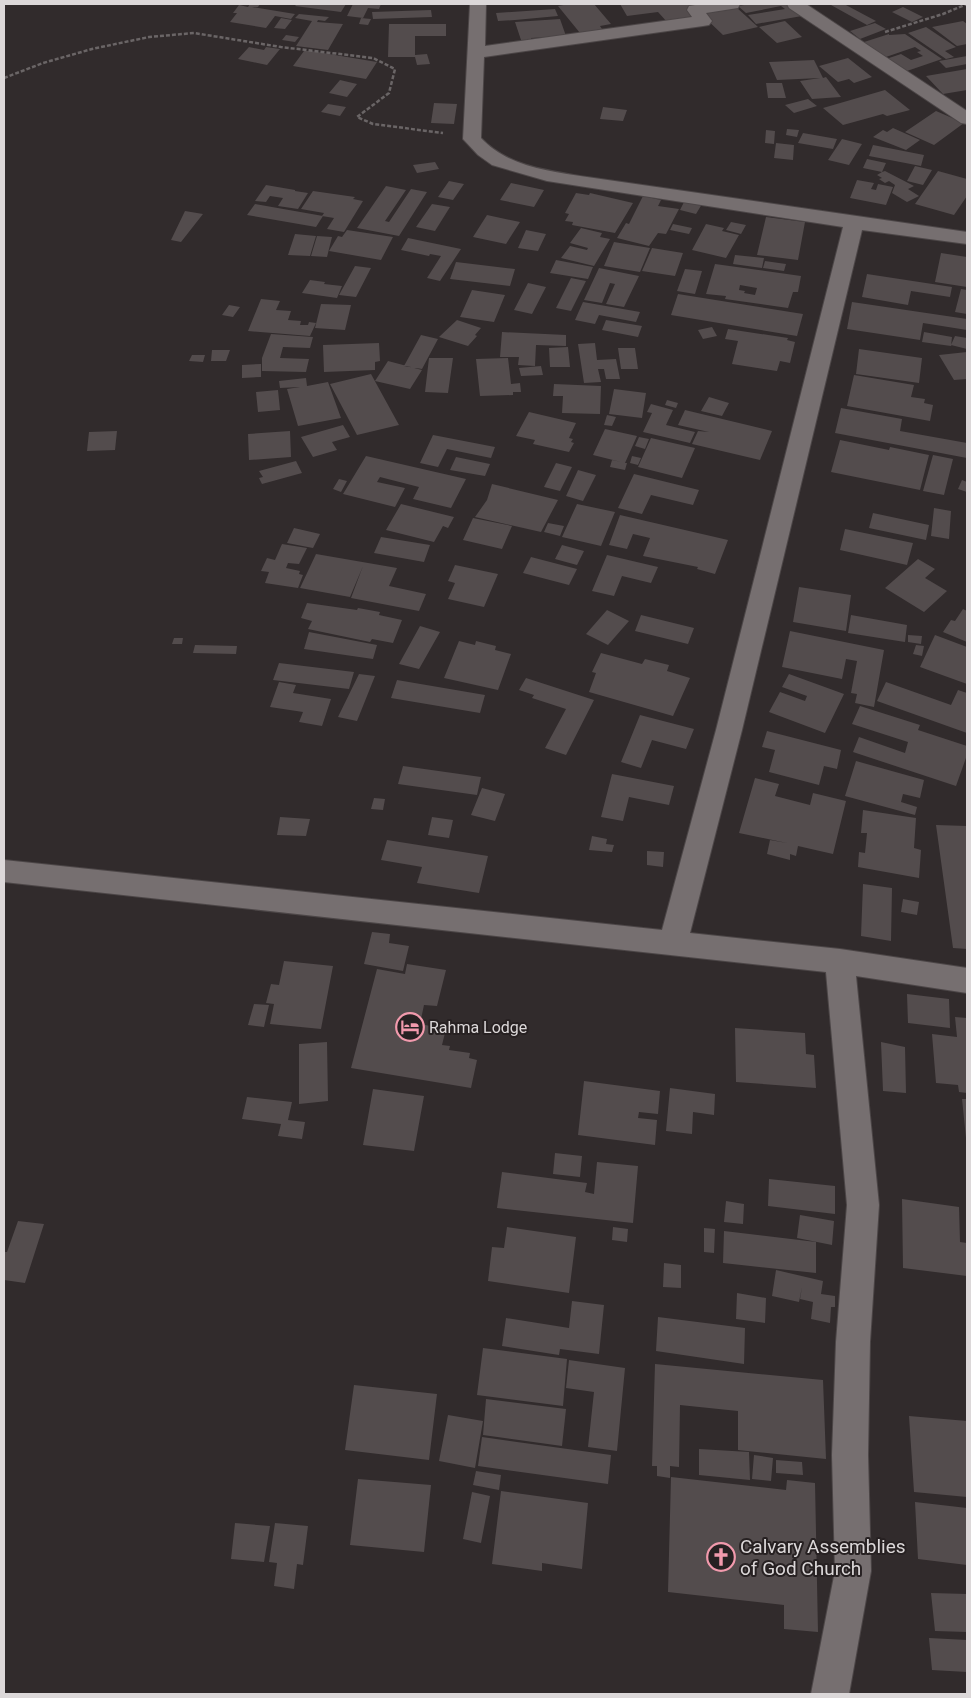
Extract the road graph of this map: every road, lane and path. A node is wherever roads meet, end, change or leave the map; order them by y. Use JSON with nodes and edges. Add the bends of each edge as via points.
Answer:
{"nodes":[{"id":1,"x":478,"y":4,"type":"edge"},
{"id":2,"x":732,"y":4,"type":"edge"},
{"id":3,"x":795,"y":4,"type":"edge"},
{"id":4,"x":967,"y":4,"type":"edge"},
{"id":5,"x":853,"y":42,"type":"junction"},
{"id":6,"x":475,"y":53,"type":"junction"},
{"id":7,"x":4,"y":78,"type":"edge"},
{"id":8,"x":967,"y":103,"type":"edge"},
{"id":9,"x":949,"y":106,"type":"junction"},
{"id":10,"x":967,"y":119,"type":"edge"},
{"id":11,"x":472,"y":139,"type":"junction"},
{"id":12,"x":854,"y":224,"type":"junction"},
{"id":13,"x":967,"y":238,"type":"edge"},
{"id":14,"x":4,"y":871,"type":"edge"},
{"id":15,"x":673,"y":944,"type":"junction"},
{"id":16,"x":840,"y":961,"type":"junction"},
{"id":17,"x":967,"y":980,"type":"edge"},
{"id":18,"x":830,"y":1694,"type":"edge"}],
"edges":[{"from":1,"to":6,"type":"street"},
{"from":2,"to":6,"type":"street","via":[[695,10],[703,21]]},
{"from":3,"to":5,"type":"street"},
{"from":4,"to":5,"type":"path"},
{"from":5,"to":9,"type":"street"},
{"from":6,"to":11,"type":"street"},
{"from":7,"to":11,"type":"path","via":[[63,56],[123,42],[176,34],[215,35],[373,58],[394,69],[389,93],[357,117],[373,124]]},
{"from":8,"to":9,"type":"street"},
{"from":9,"to":10,"type":"street"},
{"from":11,"to":12,"type":"street","via":[[493,158],[536,172]]},
{"from":12,"to":13,"type":"street"},
{"from":12,"to":15,"type":"street"},
{"from":14,"to":15,"type":"street"},
{"from":15,"to":16,"type":"street"},
{"from":16,"to":17,"type":"street"},
{"from":16,"to":18,"type":"street","via":[[863,1204],[853,1342],[850,1455],[853,1571]]}]}
